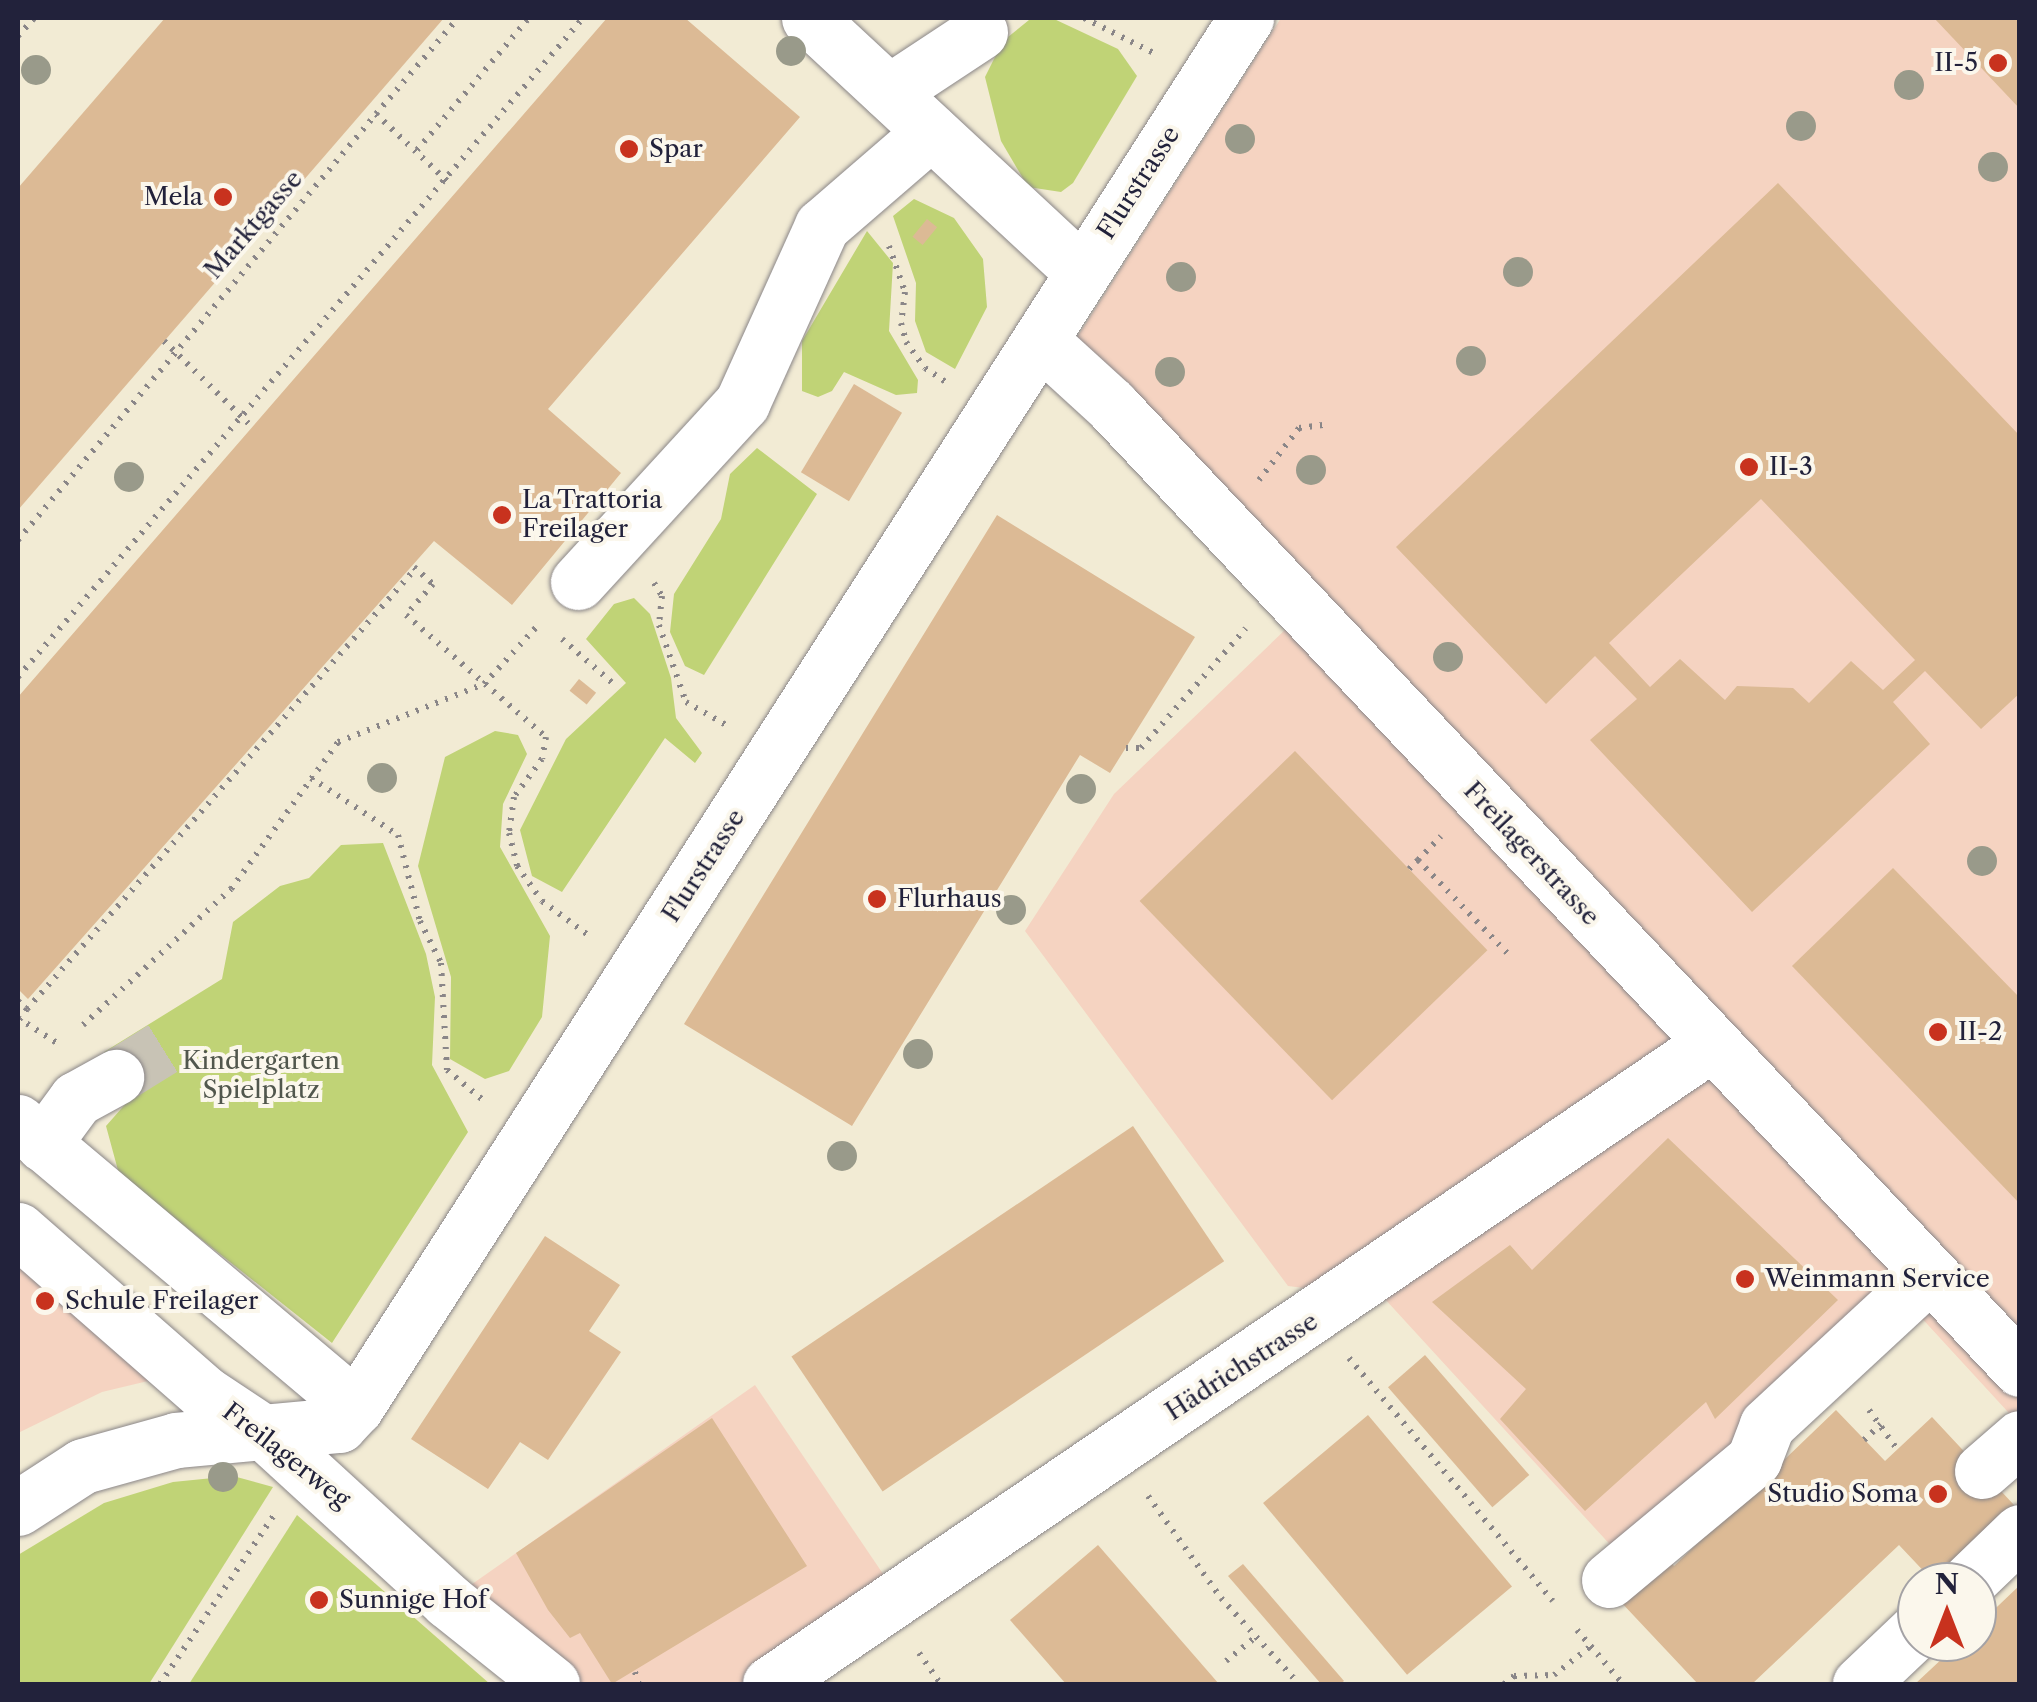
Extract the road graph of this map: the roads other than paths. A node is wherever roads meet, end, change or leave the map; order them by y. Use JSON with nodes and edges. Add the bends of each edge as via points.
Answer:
{"nodes":[{"id":1,"x":808,"y":18,"type":"edge"},
{"id":2,"x":1246,"y":18,"type":"edge"},
{"id":3,"x":980,"y":32,"type":"dead end"},
{"id":4,"x":889,"y":92,"type":"junction"},
{"id":5,"x":931,"y":132,"type":"junction"},
{"id":6,"x":1082,"y":272,"type":"junction"},
{"id":7,"x":1041,"y":340,"type":"junction"},
{"id":8,"x":578,"y":582,"type":"road end"},
{"id":9,"x":1712,"y":1044,"type":"junction"},
{"id":10,"x":116,"y":1077,"type":"tunnel mouth"},
{"id":11,"x":30,"y":1133,"type":"edge"},
{"id":12,"x":18,"y":1230,"type":"edge"},
{"id":13,"x":1929,"y":1274,"type":"junction"},
{"id":14,"x":2020,"y":1369,"type":"edge"},
{"id":15,"x":356,"y":1408,"type":"junction"},
{"id":16,"x":266,"y":1434,"type":"junction"},
{"id":17,"x":18,"y":1508,"type":"edge"},
{"id":18,"x":2020,"y":1532,"type":"edge"},
{"id":19,"x":1989,"y":1562,"type":"edge"},
{"id":20,"x":1609,"y":1580,"type":"dead end"},
{"id":21,"x":1897,"y":1649,"type":"edge"},
{"id":22,"x":552,"y":1684,"type":"edge"},
{"id":23,"x":770,"y":1684,"type":"edge"},
{"id":24,"x":1860,"y":1684,"type":"edge"}],
"edges":[{"from":1,"to":4,"type":"street"},
{"from":2,"to":6,"type":"street","name":"Flurstrasse"},
{"from":3,"to":4,"type":"street"},
{"from":4,"to":5,"type":"street"},
{"from":5,"to":6,"type":"street"},
{"from":5,"to":8,"type":"street","via":[[822,226],[742,403]]},
{"from":6,"to":7,"type":"street","name":"Flurstrasse"},
{"from":7,"to":9,"type":"street","name":"Freilagerstrasse","via":[[1111,405]]},
{"from":7,"to":15,"type":"street","name":"Flurstrasse"},
{"from":9,"to":13,"type":"street","name":"Freilagerstrasse"},
{"from":9,"to":23,"type":"street","name":"Hädrichstrasse"},
{"from":10,"to":11,"type":"street"},
{"from":11,"to":15,"type":"street"},
{"from":12,"to":16,"type":"street","name":"Freilagerweg","via":[[204,1393]]},
{"from":13,"to":14,"type":"street","name":"Freilagerstrasse"},
{"from":13,"to":20,"type":"street","via":[[1766,1425],[1754,1459]]},
{"from":15,"to":16,"type":"street","via":[[339,1425]]},
{"from":16,"to":17,"type":"street","via":[[176,1440],[83,1466]]},
{"from":16,"to":22,"type":"street","name":"Freilagerweg","via":[[448,1601]]},
{"from":18,"to":19,"type":"street"},
{"from":21,"to":24,"type":"street"}]}
